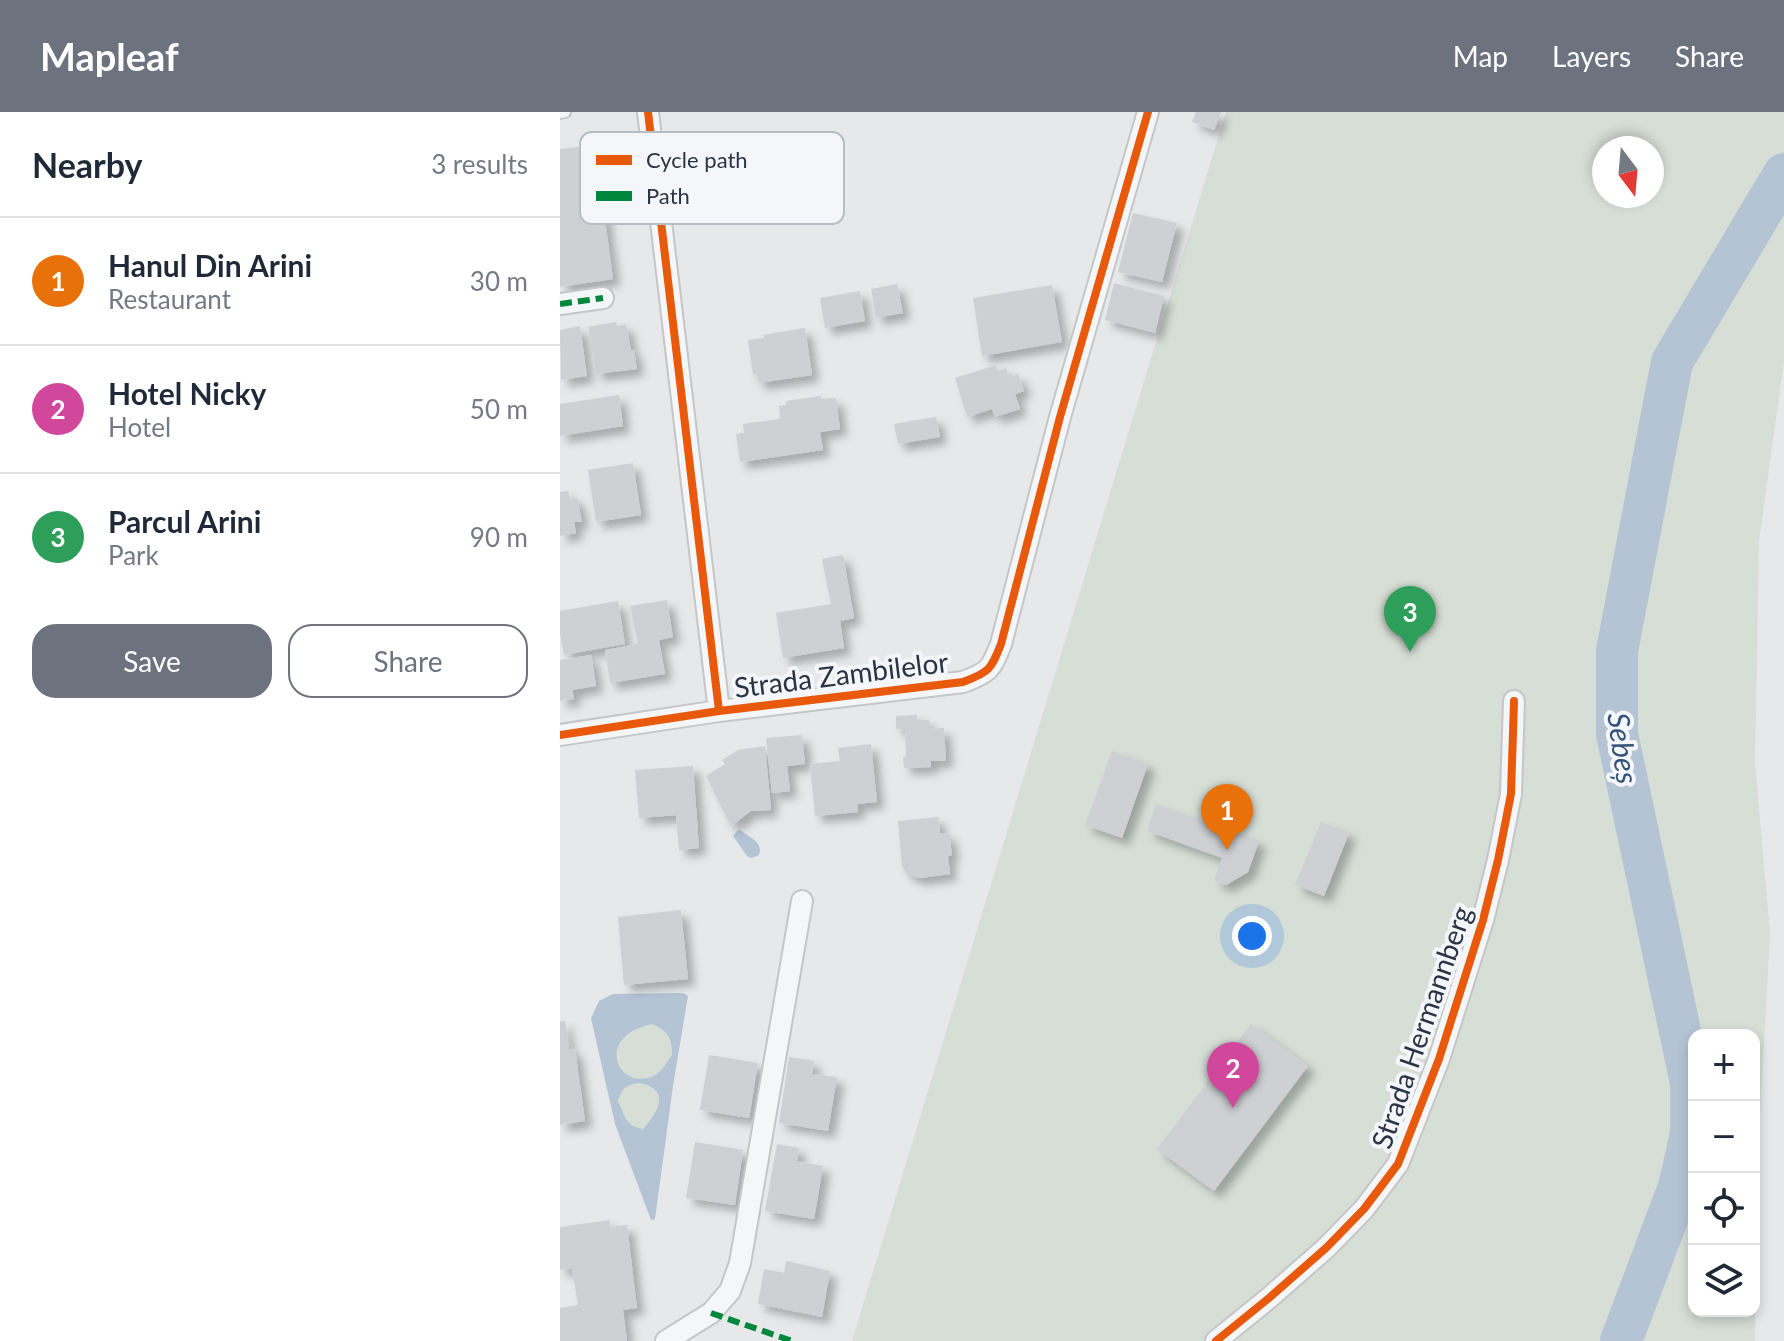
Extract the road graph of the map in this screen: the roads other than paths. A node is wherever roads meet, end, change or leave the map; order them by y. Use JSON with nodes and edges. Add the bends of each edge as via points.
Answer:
{"nodes":[{"id":1,"x":648,"y":112,"type":"edge"},
{"id":2,"x":1148,"y":112,"type":"edge"},
{"id":3,"x":650,"y":132,"type":"edge"},
{"id":4,"x":661,"y":224,"type":"edge"},
{"id":5,"x":603,"y":298,"type":"dead end"},
{"id":6,"x":560,"y":304,"type":"edge"},
{"id":7,"x":1514,"y":701,"type":"dead end"},
{"id":8,"x":719,"y":711,"type":"junction"},
{"id":9,"x":560,"y":735,"type":"edge"},
{"id":10,"x":802,"y":901,"type":"dead end"},
{"id":11,"x":666,"y":1341,"type":"edge"},
{"id":12,"x":1216,"y":1341,"type":"edge"}],
"edges":[{"from":1,"to":3,"type":"street"},
{"from":2,"to":8,"type":"street","name":"Strada Zambilelor","via":[[994,663],[963,682]]},
{"from":4,"to":8,"type":"street"},
{"from":5,"to":6,"type":"street"},
{"from":7,"to":12,"type":"street","name":"Strada Hermannberg","via":[[1511,794],[1495,875],[1439,1059],[1398,1164],[1326,1248]]},
{"from":8,"to":9,"type":"street","name":"Strada Zambilelor"},
{"from":10,"to":11,"type":"street","via":[[740,1263],[730,1291],[711,1313]]}]}
